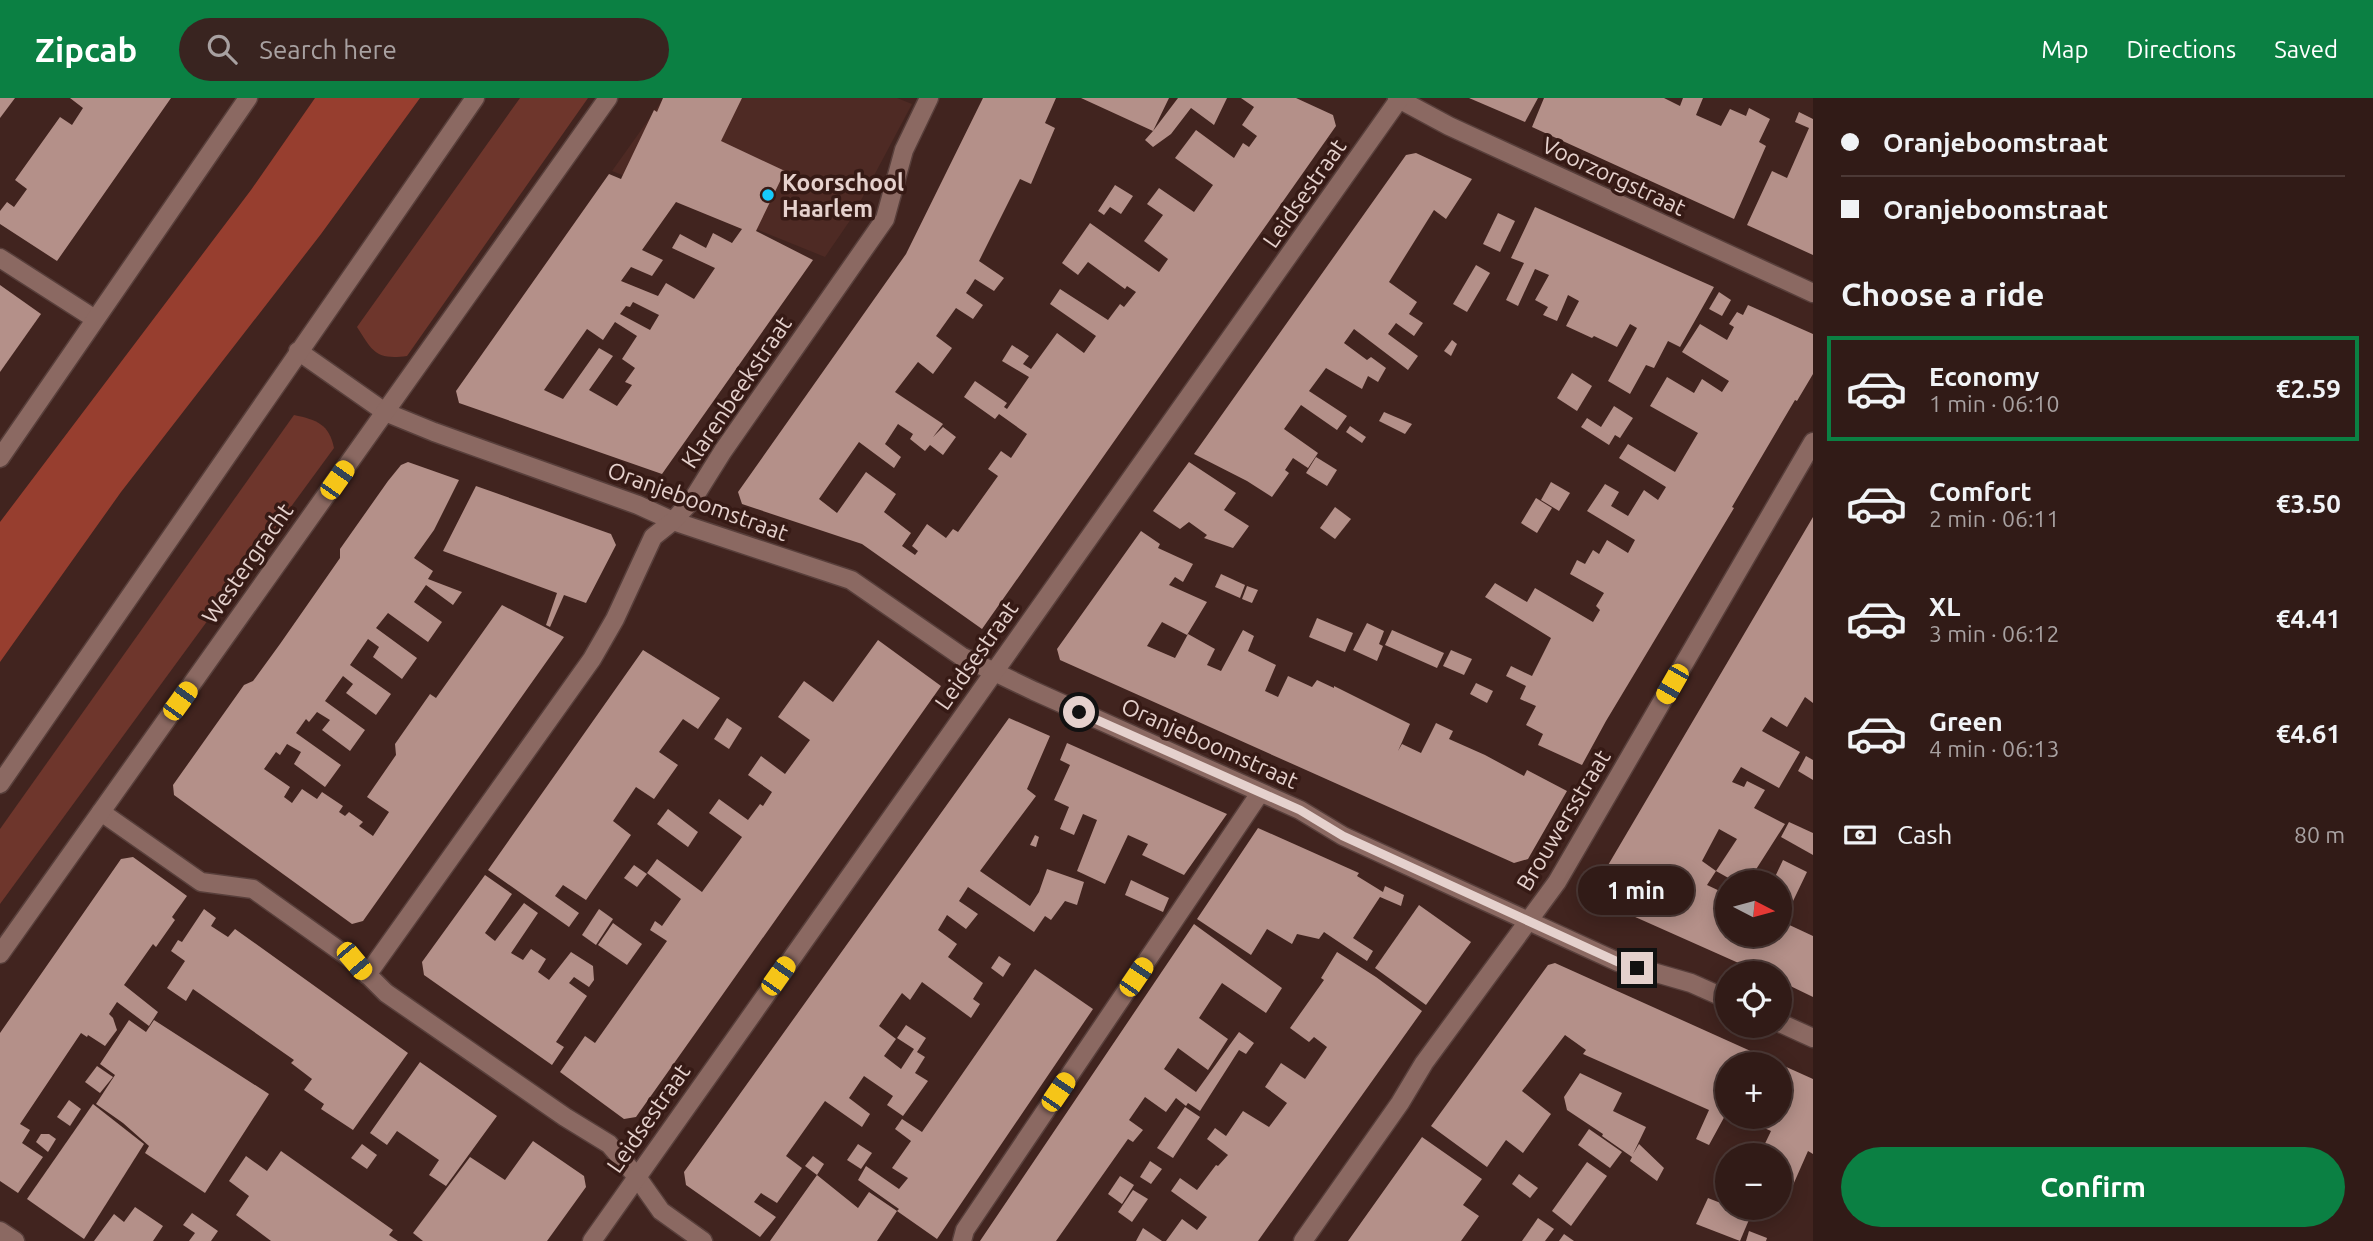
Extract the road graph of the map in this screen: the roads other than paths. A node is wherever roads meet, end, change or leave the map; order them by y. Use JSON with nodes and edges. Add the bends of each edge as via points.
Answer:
{"nodes":[{"id":1,"x":248,"y":98,"type":"edge"},
{"id":2,"x":475,"y":98,"type":"edge"},
{"id":3,"x":608,"y":98,"type":"edge"},
{"id":4,"x":929,"y":98,"type":"edge"},
{"id":5,"x":1399,"y":98,"type":"edge"},
{"id":6,"x":0,"y":258,"type":"edge"},
{"id":7,"x":1813,"y":293,"type":"edge"},
{"id":8,"x":95,"y":319,"type":"junction"},
{"id":9,"x":298,"y":351,"type":"junction"},
{"id":10,"x":385,"y":412,"type":"junction"},
{"id":11,"x":1813,"y":442,"type":"edge"},
{"id":12,"x":0,"y":458,"type":"edge"},
{"id":13,"x":673,"y":521,"type":"junction"},
{"id":14,"x":995,"y":672,"type":"junction"},
{"id":15,"x":0,"y":784,"type":"edge"},
{"id":16,"x":1260,"y":793,"type":"junction"},
{"id":17,"x":101,"y":811,"type":"junction"},
{"id":18,"x":1530,"y":921,"type":"junction"},
{"id":19,"x":0,"y":954,"type":"edge"},
{"id":20,"x":366,"y":975,"type":"junction"},
{"id":21,"x":1715,"y":994,"type":"edge"},
{"id":22,"x":1792,"y":1028,"type":"edge"},
{"id":23,"x":1813,"y":1038,"type":"edge"},
{"id":24,"x":637,"y":1177,"type":"junction"},
{"id":25,"x":0,"y":1231,"type":"edge"},
{"id":26,"x":15,"y":1241,"type":"edge"},
{"id":27,"x":592,"y":1241,"type":"edge"},
{"id":28,"x":703,"y":1241,"type":"edge"},
{"id":29,"x":961,"y":1241,"type":"edge"},
{"id":30,"x":1303,"y":1241,"type":"edge"}],
"edges":[{"from":1,"to":8,"type":"street"},
{"from":2,"to":9,"type":"street"},
{"from":3,"to":10,"type":"street","name":"Westergracht"},
{"from":4,"to":13,"type":"street","name":"Klarenbeekstraat","via":[[904,150],[886,219],[693,499]]},
{"from":5,"to":7,"type":"street","name":"Voorzorgstraat","via":[[1449,127]]},
{"from":5,"to":14,"type":"street","name":"Leidsestraat"},
{"from":6,"to":8,"type":"street"},
{"from":8,"to":12,"type":"street"},
{"from":9,"to":10,"type":"street","name":"Oranjeboomstraat"},
{"from":9,"to":15,"type":"street"},
{"from":10,"to":13,"type":"street","name":"Oranjeboomstraat"},
{"from":10,"to":17,"type":"street","name":"Westergracht"},
{"from":11,"to":18,"type":"street","name":"Brouwersstraat"},
{"from":13,"to":14,"type":"street","name":"Oranjeboomstraat","via":[[851,580],[961,656]]},
{"from":13,"to":20,"type":"street","name":"Klarenbeekstraat","via":[[653,537],[592,659]]},
{"from":14,"to":16,"type":"street","name":"Oranjeboomstraat"},
{"from":14,"to":24,"type":"street","name":"Leidsestraat"},
{"from":16,"to":18,"type":"street","name":"Oranjeboomstraat"},
{"from":16,"to":29,"type":"street"},
{"from":17,"to":19,"type":"street","name":"Westergracht"},
{"from":17,"to":20,"type":"street","via":[[201,882],[253,889],[354,961]]},
{"from":18,"to":21,"type":"street","name":"Oranjeboomstraat","via":[[1618,962]]},
{"from":18,"to":30,"type":"street","name":"Brouwersstraat","via":[[1424,1063]]},
{"from":20,"to":24,"type":"street","via":[[446,1036],[609,1144]]},
{"from":22,"to":23,"type":"street"},
{"from":24,"to":27,"type":"street","name":"Leidsestraat"},
{"from":24,"to":28,"type":"street","via":[[661,1211]]},
{"from":25,"to":26,"type":"street"}]}
